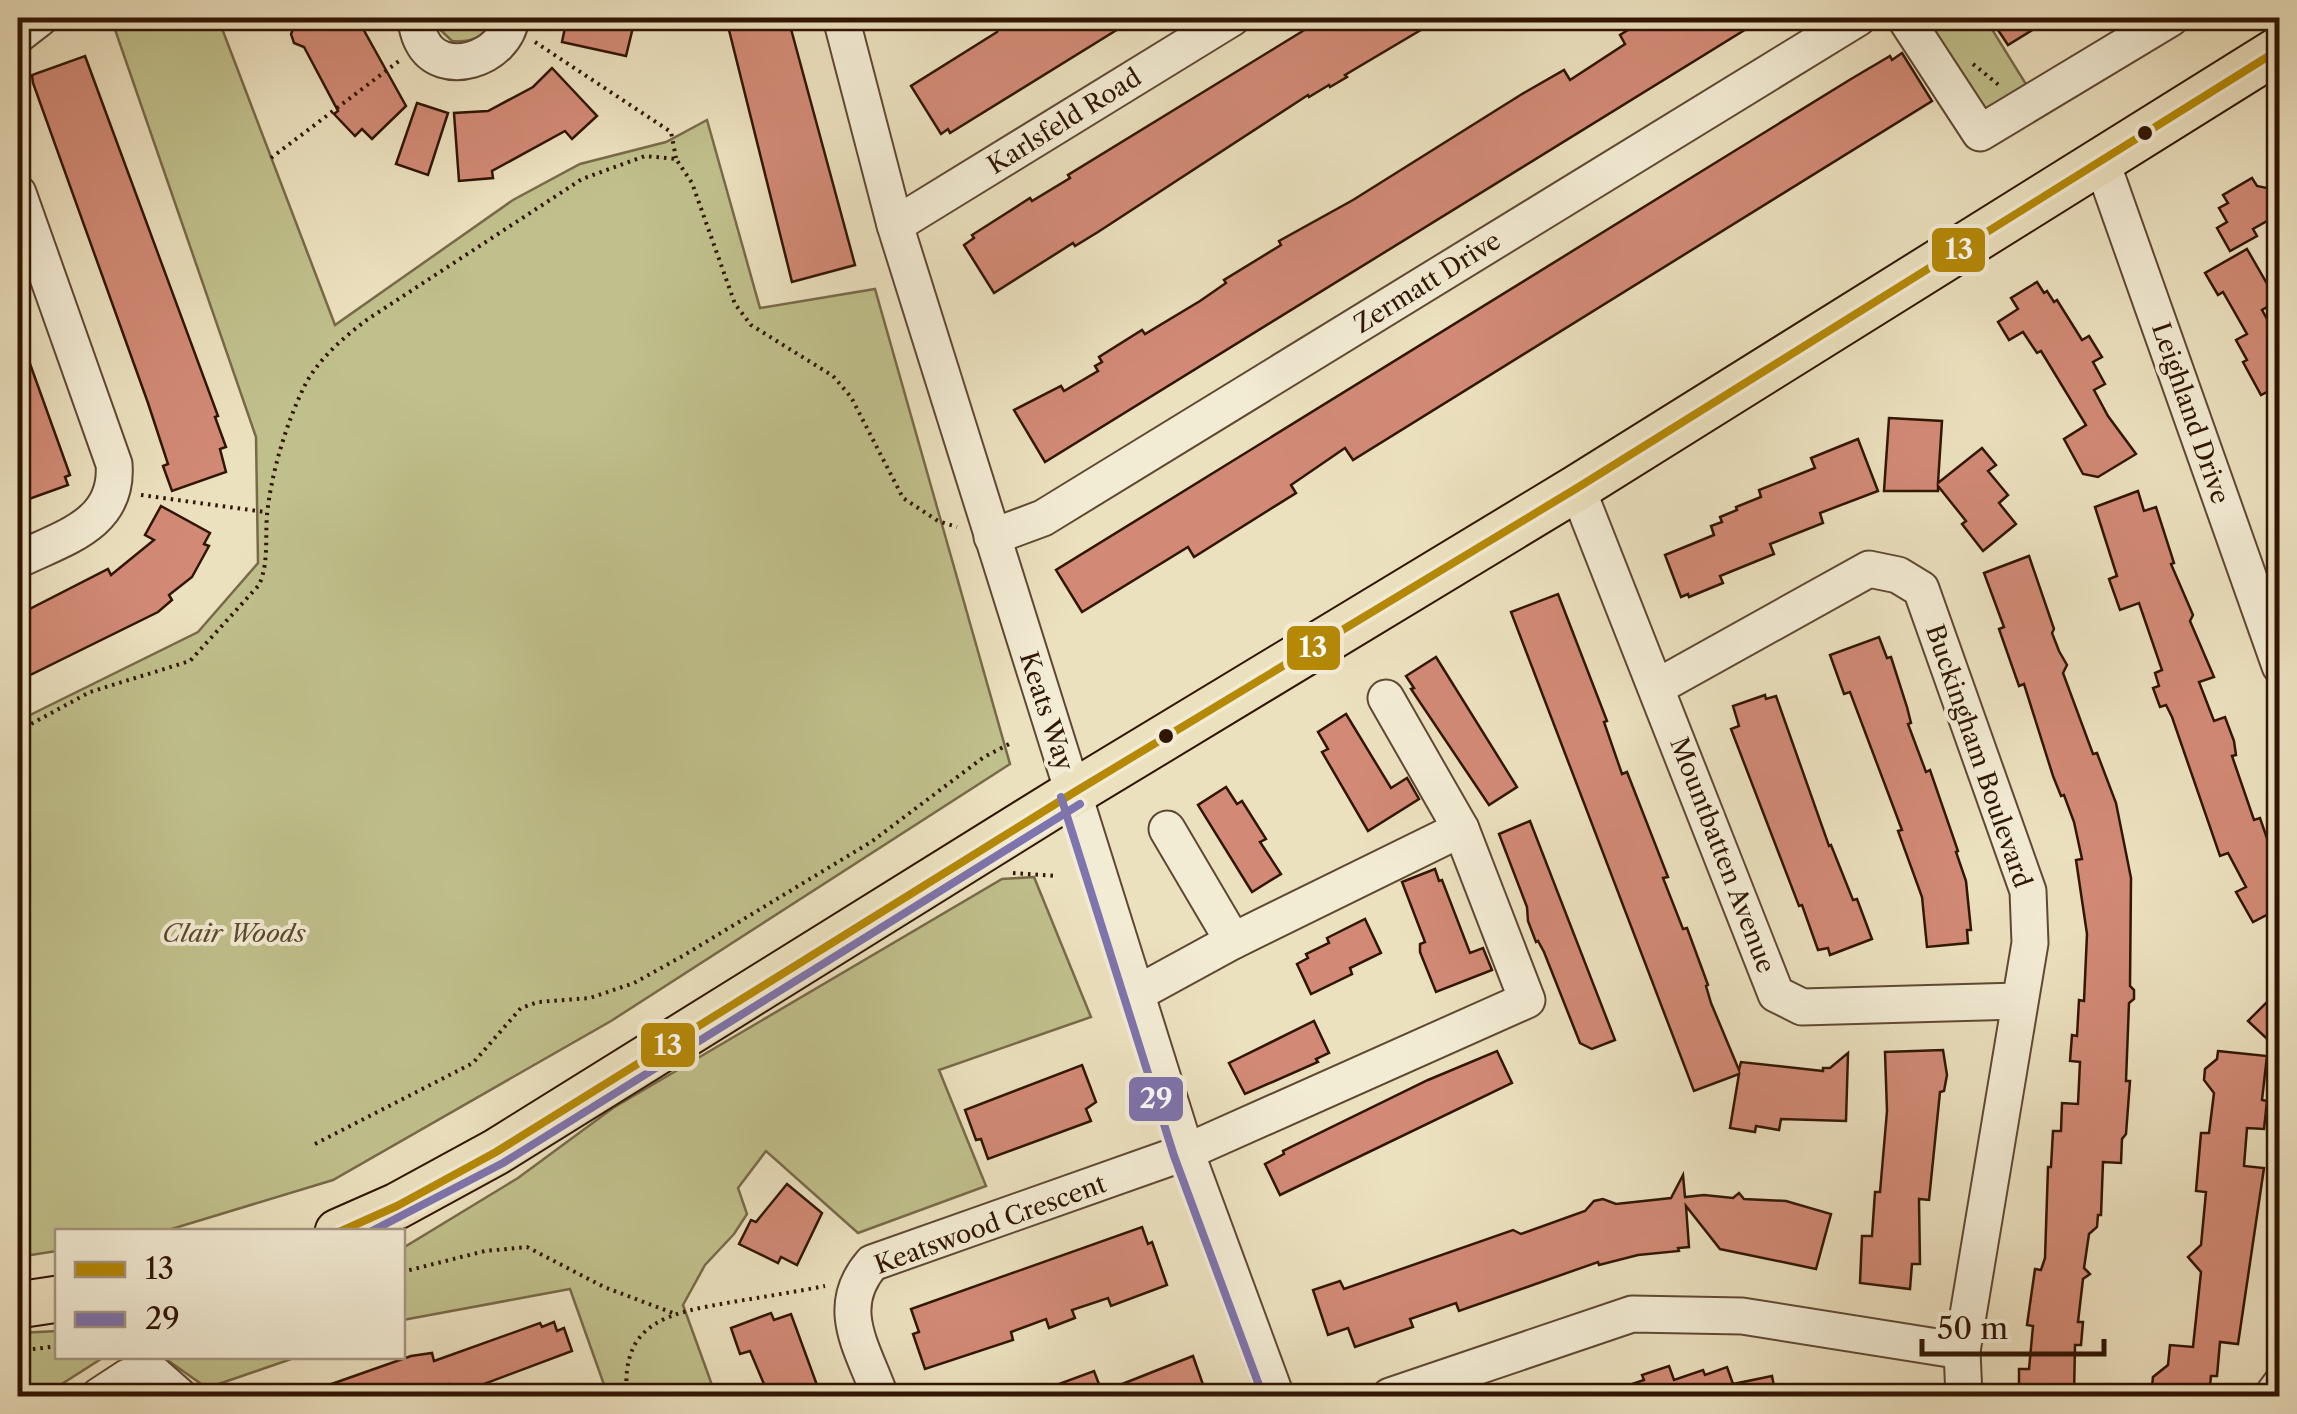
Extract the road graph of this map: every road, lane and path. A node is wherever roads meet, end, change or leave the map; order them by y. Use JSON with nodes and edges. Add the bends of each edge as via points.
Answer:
{"nodes":[{"id":1,"x":40,"y":18,"type":"edge"},
{"id":2,"x":841,"y":18,"type":"edge"},
{"id":3,"x":1232,"y":18,"type":"edge"},
{"id":4,"x":1858,"y":18,"type":"edge"},
{"id":5,"x":1906,"y":18,"type":"edge"},
{"id":6,"x":2171,"y":18,"type":"edge"},
{"id":7,"x":510,"y":21,"type":"edge"},
{"id":8,"x":419,"y":30,"type":"edge"},
{"id":9,"x":18,"y":34,"type":"edge"},
{"id":10,"x":2280,"y":49,"type":"edge"},
{"id":11,"x":271,"y":158,"type":"dead end"},
{"id":12,"x":676,"y":159,"type":"junction"},
{"id":13,"x":2101,"y":160,"type":"junction"},
{"id":14,"x":18,"y":192,"type":"edge"},
{"id":15,"x":895,"y":225,"type":"junction"},
{"id":16,"x":1577,"y":488,"type":"junction"},
{"id":17,"x":112,"y":491,"type":"junction"},
{"id":18,"x":268,"y":513,"type":"junction"},
{"id":19,"x":992,"y":537,"type":"junction"},
{"id":20,"x":18,"y":560,"type":"edge"},
{"id":21,"x":2280,"y":666,"type":"edge"},
{"id":22,"x":1657,"y":686,"type":"junction"},
{"id":23,"x":1386,"y":698,"type":"dead end"},
{"id":24,"x":18,"y":731,"type":"edge"},
{"id":25,"x":1012,"y":742,"type":"dead end"},
{"id":26,"x":1073,"y":793,"type":"junction"},
{"id":27,"x":1167,"y":829,"type":"dead end"},
{"id":28,"x":1461,"y":829,"type":"junction"},
{"id":29,"x":1233,"y":942,"type":"junction"},
{"id":30,"x":1136,"y":994,"type":"junction"},
{"id":31,"x":2020,"y":1001,"type":"junction"},
{"id":32,"x":315,"y":1144,"type":"dead end"},
{"id":33,"x":1186,"y":1152,"type":"junction"},
{"id":34,"x":345,"y":1229,"type":"edge"},
{"id":35,"x":405,"y":1271,"type":"edge"},
{"id":36,"x":825,"y":1286,"type":"dead end"},
{"id":37,"x":55,"y":1299,"type":"edge"},
{"id":38,"x":18,"y":1304,"type":"edge"},
{"id":39,"x":673,"y":1313,"type":"junction"},
{"id":40,"x":55,"y":1346,"type":"edge"},
{"id":41,"x":18,"y":1351,"type":"edge"},
{"id":42,"x":1962,"y":1351,"type":"junction"},
{"id":43,"x":1473,"y":1383,"type":"edge"},
{"id":44,"x":2280,"y":1385,"type":"edge"},
{"id":45,"x":99,"y":1396,"type":"edge"},
{"id":46,"x":180,"y":1396,"type":"edge"},
{"id":47,"x":627,"y":1396,"type":"edge"},
{"id":48,"x":880,"y":1396,"type":"edge"},
{"id":49,"x":1276,"y":1396,"type":"edge"},
{"id":50,"x":1390,"y":1396,"type":"edge"},
{"id":51,"x":1964,"y":1396,"type":"edge"},
{"id":52,"x":2272,"y":1396,"type":"edge"}],
"edges":[{"from":1,"to":9,"type":"street"},
{"from":2,"to":15,"type":"street","name":"Keats Way"},
{"from":3,"to":15,"type":"street","name":"Karlsfeld Road"},
{"from":4,"to":19,"type":"street","name":"Zermatt Drive","via":[[1044,518]]},
{"from":5,"to":6,"type":"street","via":[[1980,132]]},
{"from":7,"to":8,"type":"street","via":[[496,49],[474,60],[446,58]]},
{"from":7,"to":12,"type":"path","via":[[671,132]]},
{"from":8,"to":11,"type":"path"},
{"from":10,"to":13,"type":"main road"},
{"from":12,"to":18,"type":"path","via":[[645,156],[582,179],[336,344],[305,385]]},
{"from":12,"to":19,"type":"path","via":[[692,183],[736,304],[751,325],[842,386],[903,498],[938,520]]},
{"from":13,"to":16,"type":"main road"},
{"from":13,"to":21,"type":"street","name":"Leighland Drive"},
{"from":14,"to":17,"type":"street","via":[[114,464]]},
{"from":15,"to":19,"type":"street","name":"Keats Way"},
{"from":16,"to":22,"type":"street","name":"Mountbatten Avenue"},
{"from":16,"to":26,"type":"main road"},
{"from":17,"to":18,"type":"path"},
{"from":17,"to":20,"type":"street","via":[[93,523]]},
{"from":18,"to":24,"type":"path","via":[[259,585],[190,661],[90,692]]},
{"from":19,"to":26,"type":"street","name":"Keats Way"},
{"from":22,"to":31,"type":"street","name":"Mountbatten Avenue","via":[[1776,994],[1802,1008]]},
{"from":22,"to":31,"type":"street","name":"Buckingham Boulevard","via":[[1869,569],[1921,589],[2028,891],[2030,943]]},
{"from":23,"to":28,"type":"street"},
{"from":25,"to":32,"type":"path","via":[[870,842],[682,957],[590,998],[521,1008],[473,1064]]},
{"from":26,"to":30,"type":"street","name":"Keats Way"},
{"from":26,"to":34,"type":"main road","via":[[496,1152]]},
{"from":27,"to":29,"type":"street"},
{"from":28,"to":29,"type":"street"},
{"from":28,"to":33,"type":"street","name":"Keatswood Crescent","via":[[1528,1000]]},
{"from":29,"to":30,"type":"street"},
{"from":30,"to":33,"type":"street","name":"Keats Way"},
{"from":31,"to":42,"type":"street","name":"Buckingham Boulevard"},
{"from":33,"to":48,"type":"street","name":"Keatswood Crescent","via":[[872,1263],[858,1279],[852,1318]]},
{"from":33,"to":49,"type":"street","name":"Keats Way"},
{"from":35,"to":39,"type":"path","via":[[527,1247]]},
{"from":36,"to":39,"type":"path"},
{"from":37,"to":38,"type":"main road"},
{"from":39,"to":47,"type":"path","via":[[642,1332],[628,1358]]},
{"from":40,"to":41,"type":"path"},
{"from":42,"to":43,"type":"street","via":[[1742,1316],[1632,1314]]},
{"from":42,"to":51,"type":"street","name":"Buckingham Boulevard"},
{"from":43,"to":50,"type":"street"},
{"from":44,"to":52,"type":"street"},
{"from":45,"to":46,"type":"street","via":[[128,1377],[154,1374]]}]}
